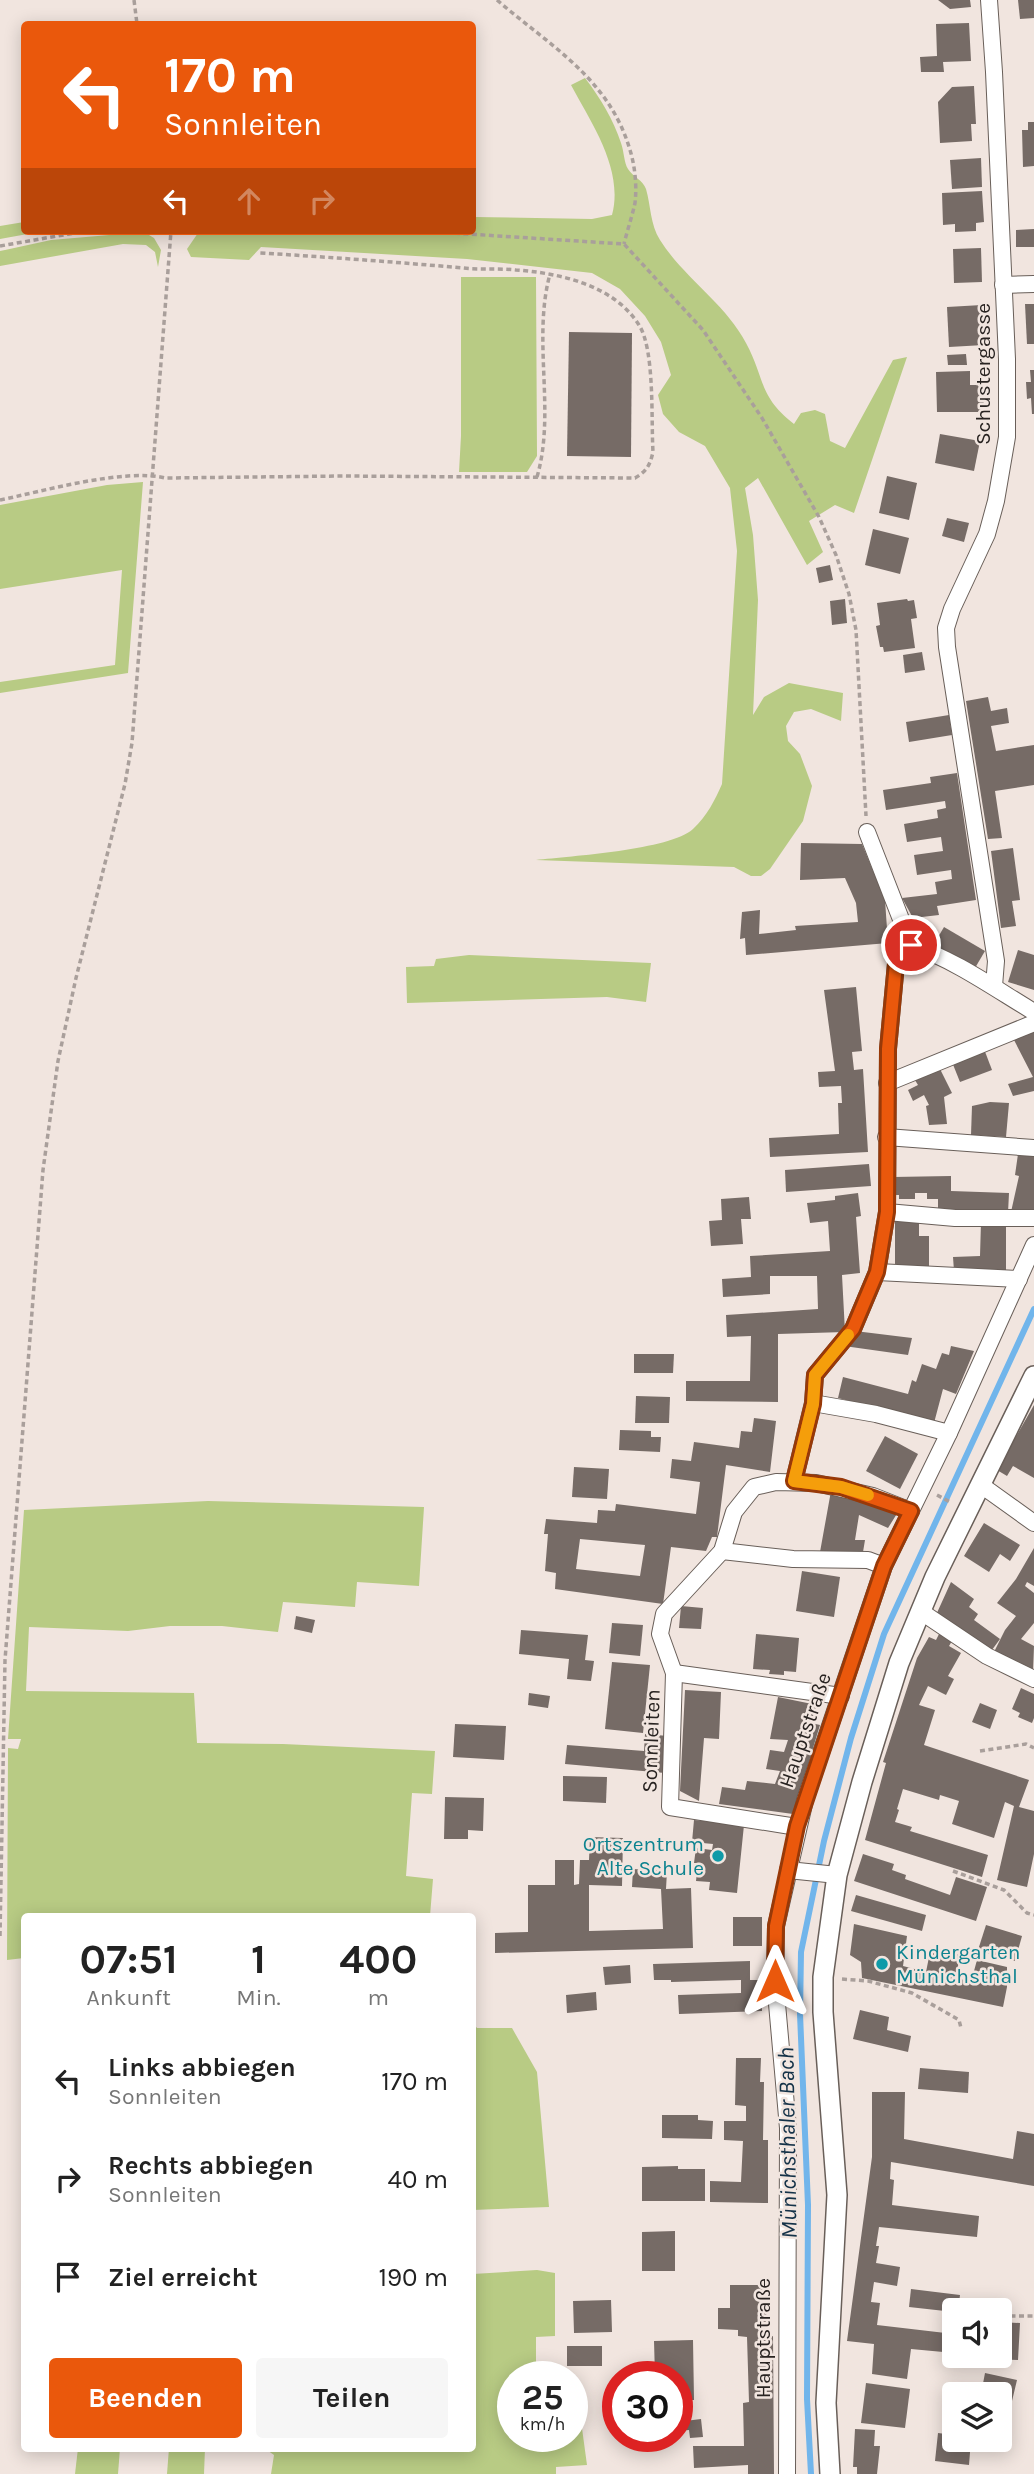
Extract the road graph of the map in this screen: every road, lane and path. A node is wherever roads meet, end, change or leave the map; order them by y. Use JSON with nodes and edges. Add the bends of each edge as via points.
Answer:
{"nodes":[{"id":1,"x":134,"y":0,"type":"edge"},
{"id":2,"x":497,"y":0,"type":"edge"},
{"id":3,"x":989,"y":0,"type":"edge"},
{"id":4,"x":137,"y":21,"type":"edge"},
{"id":5,"x":63,"y":235,"type":"edge"},
{"id":6,"x":171,"y":235,"type":"edge"},
{"id":7,"x":476,"y":235,"type":"edge"},
{"id":8,"x":624,"y":244,"type":"junction"},
{"id":9,"x":0,"y":246,"type":"edge"},
{"id":10,"x":260,"y":253,"type":"dead end"},
{"id":11,"x":551,"y":274,"type":"junction"},
{"id":12,"x":1034,"y":284,"type":"edge"},
{"id":13,"x":1003,"y":285,"type":"junction"},
{"id":14,"x":153,"y":475,"type":"junction"},
{"id":15,"x":537,"y":477,"type":"junction"},
{"id":16,"x":0,"y":500,"type":"edge"},
{"id":17,"x":867,"y":832,"type":"joint"},
{"id":18,"x":911,"y":945,"type":"junction"},
{"id":19,"x":994,"y":986,"type":"junction"},
{"id":20,"x":1034,"y":1012,"type":"edge"},
{"id":21,"x":1034,"y":1023,"type":"edge"},
{"id":22,"x":887,"y":1083,"type":"junction"},
{"id":23,"x":886,"y":1137,"type":"junction"},
{"id":24,"x":1034,"y":1148,"type":"edge"},
{"id":25,"x":887,"y":1212,"type":"junction"},
{"id":26,"x":1034,"y":1218,"type":"edge"},
{"id":27,"x":1034,"y":1244,"type":"edge"},
{"id":28,"x":877,"y":1272,"type":"junction"},
{"id":29,"x":1019,"y":1279,"type":"junction"},
{"id":30,"x":1034,"y":1376,"type":"edge"},
{"id":31,"x":813,"y":1404,"type":"junction"},
{"id":32,"x":949,"y":1433,"type":"junction"},
{"id":33,"x":794,"y":1481,"type":"junction"},
{"id":34,"x":981,"y":1485,"type":"junction"},
{"id":35,"x":933,"y":1493,"type":"dead end"},
{"id":36,"x":958,"y":1506,"type":"dead end"},
{"id":37,"x":911,"y":1511,"type":"junction"},
{"id":38,"x":1034,"y":1523,"type":"edge"},
{"id":39,"x":722,"y":1551,"type":"junction"},
{"id":40,"x":884,"y":1566,"type":"junction"},
{"id":41,"x":920,"y":1611,"type":"junction"},
{"id":42,"x":674,"y":1673,"type":"junction"},
{"id":43,"x":1034,"y":1679,"type":"edge"},
{"id":44,"x":841,"y":1696,"type":"junction"},
{"id":45,"x":1034,"y":1748,"type":"edge"},
{"id":46,"x":980,"y":1751,"type":"dead end"},
{"id":47,"x":797,"y":1826,"type":"junction"},
{"id":48,"x":795,"y":1870,"type":"junction"},
{"id":49,"x":953,"y":1871,"type":"dead end"},
{"id":50,"x":833,"y":1875,"type":"junction"},
{"id":51,"x":1034,"y":1915,"type":"edge"},
{"id":52,"x":0,"y":1936,"type":"edge"},
{"id":53,"x":845,"y":1979,"type":"dead end"},
{"id":54,"x":961,"y":2028,"type":"dead end"},
{"id":55,"x":1012,"y":2316,"type":"edge"},
{"id":56,"x":1034,"y":2316,"type":"edge"},
{"id":57,"x":787,"y":2474,"type":"edge"},
{"id":58,"x":830,"y":2474,"type":"edge"}],
"edges":[{"from":1,"to":4,"type":"path"},
{"from":2,"to":8,"type":"path","via":[[598,87],[623,127],[634,163],[635,200]]},
{"from":3,"to":13,"type":"street","name":"Schustergasse"},
{"from":5,"to":9,"type":"path"},
{"from":6,"to":14,"type":"path"},
{"from":7,"to":8,"type":"path"},
{"from":8,"to":17,"type":"path","via":[[703,330],[762,418],[836,555],[856,630]]},
{"from":10,"to":11,"type":"path"},
{"from":11,"to":15,"type":"path","via":[[544,297],[543,432]]},
{"from":11,"to":15,"type":"path","via":[[598,290],[621,305],[639,326],[648,351],[653,452],[645,473],[635,478]]},
{"from":12,"to":13,"type":"street"},
{"from":13,"to":19,"type":"street","name":"Schustergasse","via":[[1007,437],[987,534],[960,587],[946,628],[996,961]]},
{"from":14,"to":15,"type":"path"},
{"from":14,"to":16,"type":"path","via":[[129,475]]},
{"from":14,"to":52,"type":"path","via":[[130,757],[58,1060],[43,1170],[5,1660]]},
{"from":17,"to":18,"type":"street"},
{"from":18,"to":19,"type":"street"},
{"from":18,"to":22,"type":"street","via":[[897,953]]},
{"from":19,"to":20,"type":"street"},
{"from":21,"to":22,"type":"street"},
{"from":22,"to":23,"type":"street"},
{"from":23,"to":24,"type":"street"},
{"from":23,"to":25,"type":"street"},
{"from":25,"to":26,"type":"street"},
{"from":25,"to":28,"type":"street"},
{"from":27,"to":29,"type":"street","name":"Hauptstraße"},
{"from":28,"to":29,"type":"street"},
{"from":28,"to":31,"type":"street","via":[[853,1329],[815,1375]]},
{"from":29,"to":32,"type":"street","name":"Hauptstraße"},
{"from":30,"to":34,"type":"street"},
{"from":31,"to":32,"type":"street"},
{"from":31,"to":33,"type":"street"},
{"from":32,"to":37,"type":"street","name":"Hauptstraße"},
{"from":33,"to":37,"type":"street","name":"Sonnleiten","via":[[841,1487]]},
{"from":33,"to":39,"type":"street","name":"Sonnleiten","via":[[754,1487],[734,1512]]},
{"from":34,"to":38,"type":"street"},
{"from":34,"to":41,"type":"street"},
{"from":35,"to":36,"type":"path"},
{"from":37,"to":40,"type":"street","name":"Hauptstraße"},
{"from":39,"to":40,"type":"street","via":[[793,1559],[868,1560]]},
{"from":39,"to":42,"type":"street","name":"Sonnleiten","via":[[664,1614],[660,1634]]},
{"from":40,"to":44,"type":"street","name":"Hauptstraße"},
{"from":41,"to":43,"type":"street","via":[[987,1656]]},
{"from":41,"to":50,"type":"street","via":[[884,1707]]},
{"from":42,"to":44,"type":"street","name":"Sonnleiten"},
{"from":42,"to":47,"type":"street","name":"Sonnleiten","via":[[670,1807]]},
{"from":44,"to":47,"type":"street","name":"Hauptstraße"},
{"from":45,"to":46,"type":"path","via":[[1026,1744]]},
{"from":47,"to":48,"type":"street","name":"Hauptstraße"},
{"from":48,"to":50,"type":"street"},
{"from":48,"to":57,"type":"street","name":"Hauptstraße","via":[[776,1926],[775,1953],[788,2128]]},
{"from":49,"to":51,"type":"path","via":[[1004,1890]]},
{"from":50,"to":58,"type":"street","via":[[823,1977],[837,2195],[826,2403]]},
{"from":53,"to":54,"type":"path","via":[[912,1993],[959,2020]]},
{"from":55,"to":56,"type":"path"}]}
